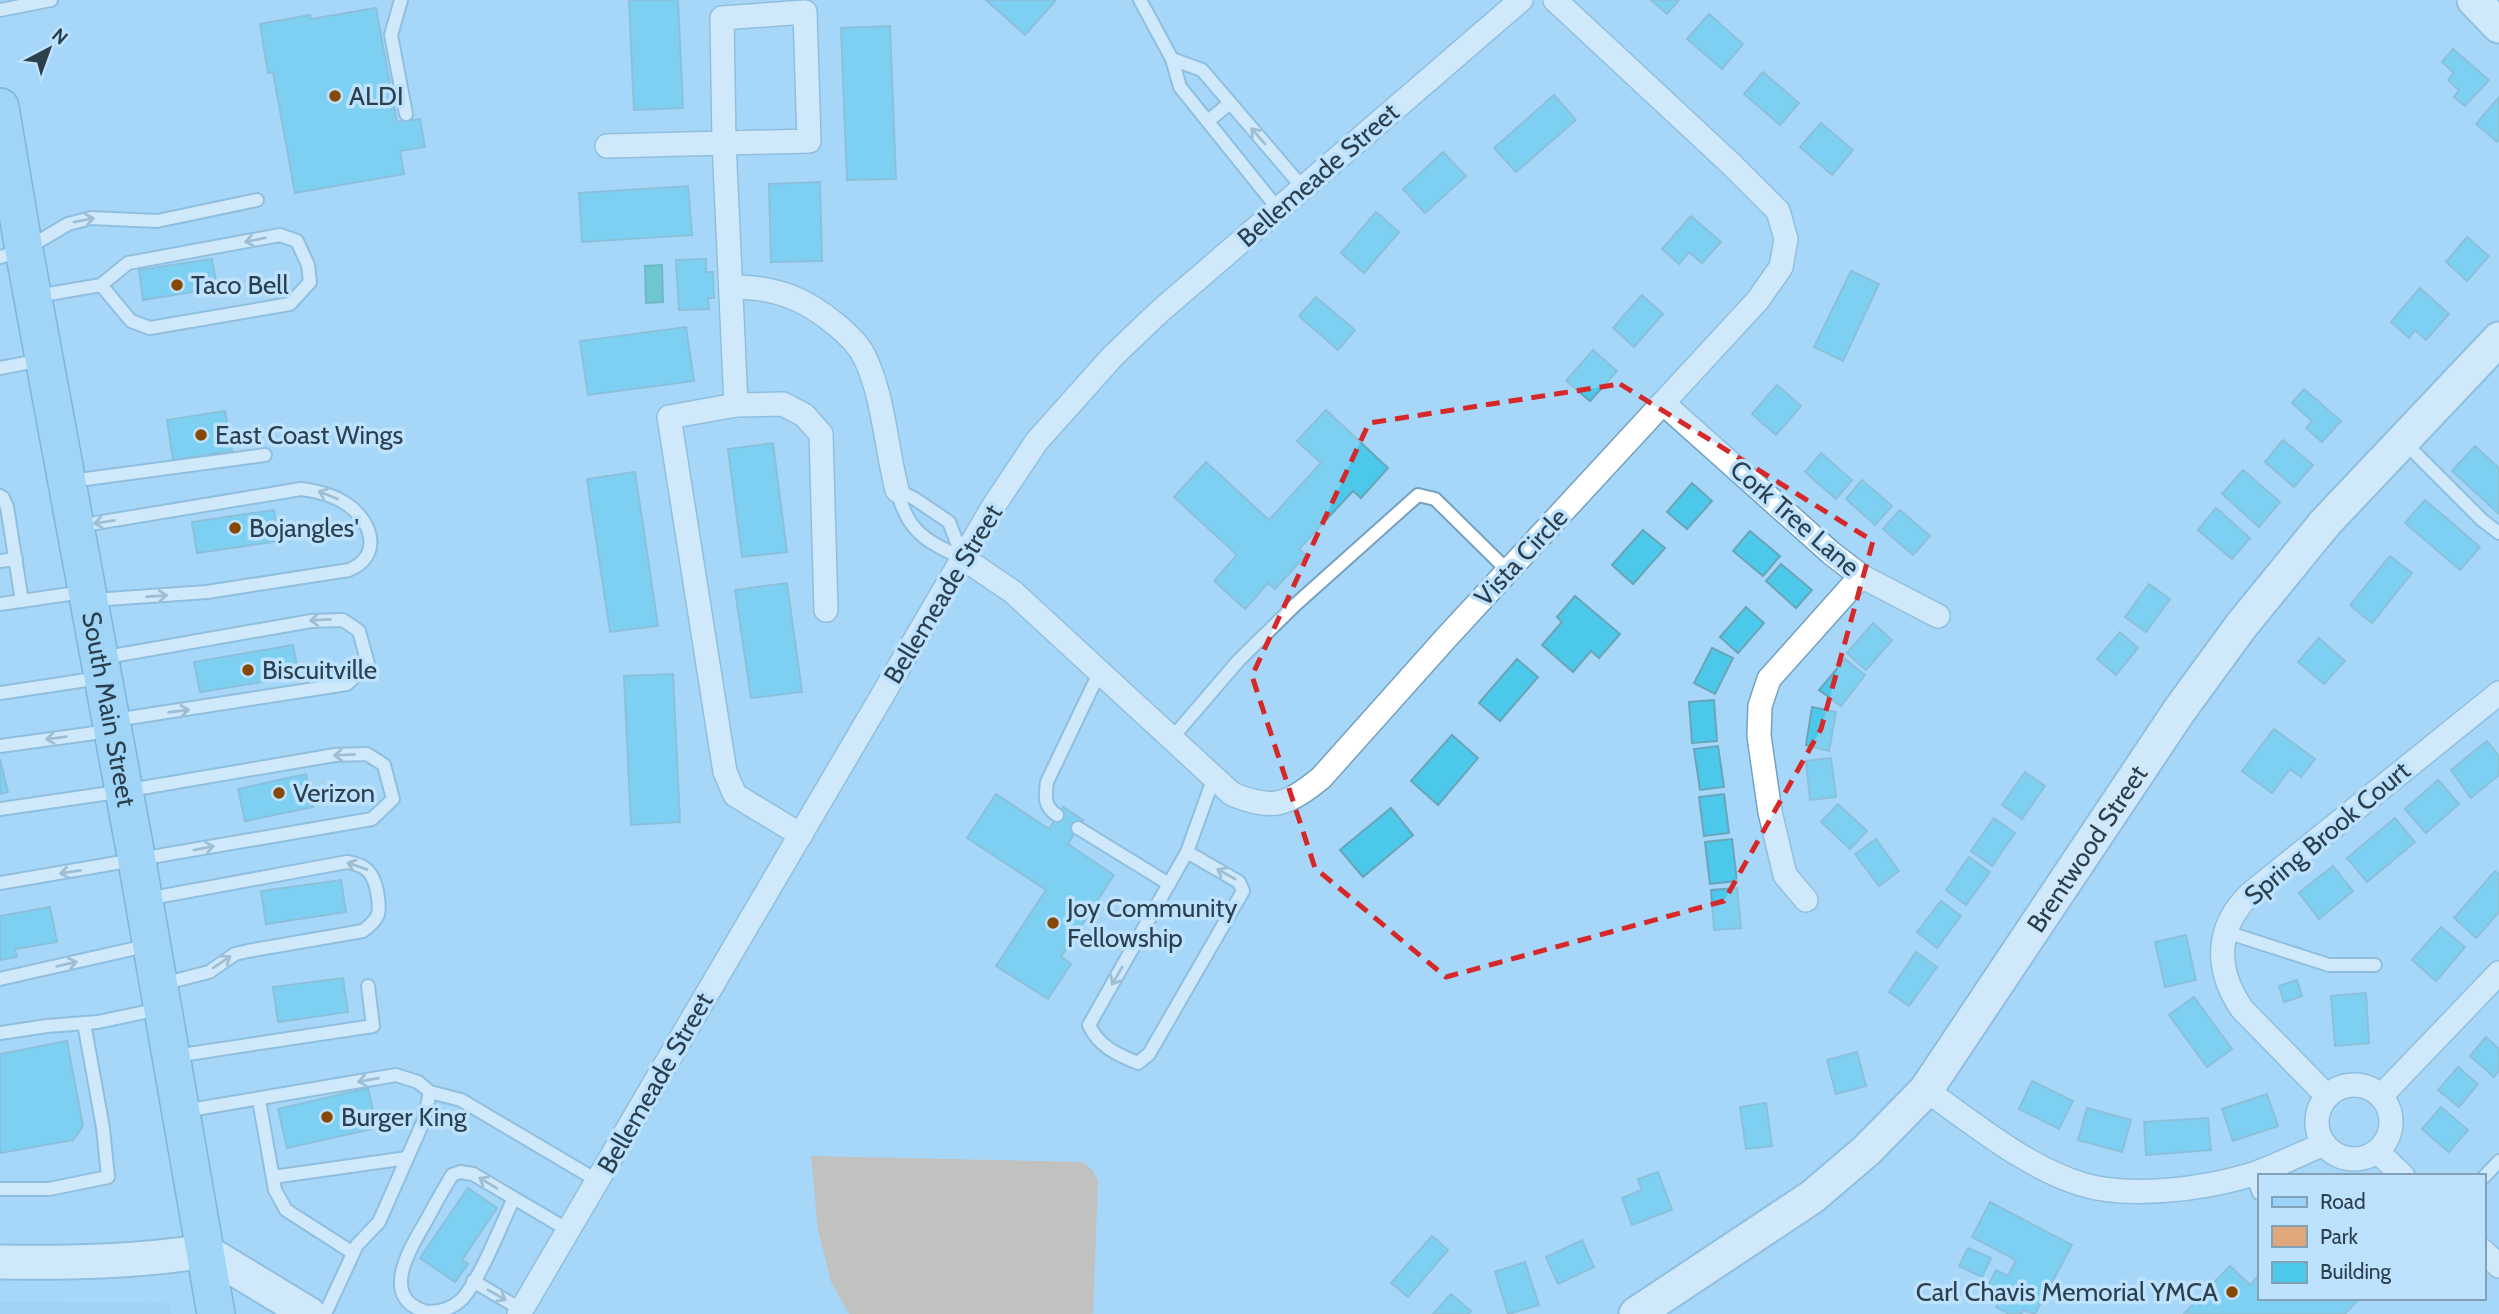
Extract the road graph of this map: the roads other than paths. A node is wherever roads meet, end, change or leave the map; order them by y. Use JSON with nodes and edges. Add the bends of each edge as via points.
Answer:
{"nodes":[{"id":1,"x":51,"y":0,"type":"edge"},
{"id":2,"x":401,"y":0,"type":"edge"},
{"id":3,"x":1140,"y":0,"type":"edge"},
{"id":4,"x":1521,"y":0,"type":"edge"},
{"id":5,"x":1555,"y":0,"type":"edge"},
{"id":6,"x":2474,"y":0,"type":"edge"},
{"id":7,"x":0,"y":10,"type":"edge"},
{"id":8,"x":2499,"y":26,"type":"edge"},
{"id":9,"x":1172,"y":59,"type":"junction"},
{"id":10,"x":1230,"y":103,"type":"junction"},
{"id":11,"x":0,"y":107,"type":"edge"},
{"id":12,"x":406,"y":114,"type":"dead end"},
{"id":13,"x":1208,"y":121,"type":"junction"},
{"id":14,"x":724,"y":142,"type":"junction"},
{"id":15,"x":607,"y":146,"type":"dead end"},
{"id":16,"x":1303,"y":188,"type":"junction"},
{"id":17,"x":257,"y":200,"type":"dead end"},
{"id":18,"x":1278,"y":209,"type":"junction"},
{"id":19,"x":12,"y":253,"type":"edge"},
{"id":20,"x":100,"y":285,"type":"junction"},
{"id":21,"x":732,"y":287,"type":"junction"},
{"id":22,"x":33,"y":297,"type":"junction"},
{"id":23,"x":2499,"y":339,"type":"edge"},
{"id":24,"x":44,"y":359,"type":"junction"},
{"id":25,"x":0,"y":368,"type":"edge"},
{"id":26,"x":1663,"y":403,"type":"junction"},
{"id":27,"x":736,"y":405,"type":"junction"},
{"id":28,"x":2403,"y":440,"type":"junction"},
{"id":29,"x":265,"y":455,"type":"dead end"},
{"id":30,"x":67,"y":481,"type":"junction"},
{"id":31,"x":897,"y":490,"type":"junction"},
{"id":32,"x":0,"y":496,"type":"edge"},
{"id":33,"x":75,"y":526,"type":"junction"},
{"id":34,"x":2499,"y":534,"type":"edge"},
{"id":35,"x":963,"y":558,"type":"junction"},
{"id":36,"x":16,"y":559,"type":"junction"},
{"id":37,"x":0,"y":561,"type":"edge"},
{"id":38,"x":1508,"y":571,"type":"junction"},
{"id":39,"x":1861,"y":576,"type":"junction"},
{"id":40,"x":88,"y":596,"type":"junction"},
{"id":41,"x":22,"y":601,"type":"junction"},
{"id":42,"x":1,"y":604,"type":"edge"},
{"id":43,"x":826,"y":610,"type":"dead end"},
{"id":44,"x":1938,"y":616,"type":"dead end"},
{"id":45,"x":101,"y":668,"type":"junction"},
{"id":46,"x":1100,"y":671,"type":"junction"},
{"id":47,"x":0,"y":693,"type":"edge"},
{"id":48,"x":2499,"y":693,"type":"edge"},
{"id":49,"x":112,"y":725,"type":"junction"},
{"id":50,"x":1172,"y":738,"type":"junction"},
{"id":51,"x":0,"y":746,"type":"edge"},
{"id":52,"x":1214,"y":777,"type":"junction"},
{"id":53,"x":124,"y":791,"type":"junction"},
{"id":54,"x":0,"y":809,"type":"edge"},
{"id":55,"x":1057,"y":815,"type":"dead end"},
{"id":56,"x":1078,"y":828,"type":"dead end"},
{"id":57,"x":801,"y":835,"type":"junction"},
{"id":58,"x":1187,"y":852,"type":"junction"},
{"id":59,"x":137,"y":861,"type":"junction"},
{"id":60,"x":0,"y":883,"type":"edge"},
{"id":61,"x":1169,"y":884,"type":"junction"},
{"id":62,"x":144,"y":899,"type":"junction"},
{"id":63,"x":1806,"y":900,"type":"dead end"},
{"id":64,"x":2226,"y":932,"type":"junction"},
{"id":65,"x":152,"y":944,"type":"junction"},
{"id":66,"x":2375,"y":965,"type":"dead end"},
{"id":67,"x":2499,"y":973,"type":"edge"},
{"id":68,"x":0,"y":978,"type":"edge"},
{"id":69,"x":368,"y":986,"type":"dead end"},
{"id":70,"x":161,"y":996,"type":"junction"},
{"id":71,"x":84,"y":1023,"type":"junction"},
{"id":72,"x":0,"y":1033,"type":"edge"},
{"id":73,"x":171,"y":1056,"type":"junction"},
{"id":74,"x":1926,"y":1090,"type":"junction"},
{"id":75,"x":430,"y":1093,"type":"junction"},
{"id":76,"x":2327,"y":1096,"type":"junction"},
{"id":77,"x":2381,"y":1096,"type":"junction"},
{"id":78,"x":259,"y":1100,"type":"junction"},
{"id":79,"x":180,"y":1111,"type":"junction"},
{"id":80,"x":2324,"y":1144,"type":"junction"},
{"id":81,"x":2377,"y":1151,"type":"junction"},
{"id":82,"x":407,"y":1158,"type":"junction"},
{"id":83,"x":2499,"y":1161,"type":"edge"},
{"id":84,"x":2272,"y":1174,"type":"edge"},
{"id":85,"x":2401,"y":1174,"type":"edge"},
{"id":86,"x":2485,"y":1176,"type":"edge"},
{"id":87,"x":273,"y":1177,"type":"junction"},
{"id":88,"x":597,"y":1181,"type":"junction"},
{"id":89,"x":2255,"y":1184,"type":"edge"},
{"id":90,"x":0,"y":1189,"type":"edge"},
{"id":91,"x":514,"y":1198,"type":"junction"},
{"id":92,"x":568,"y":1230,"type":"junction"},
{"id":93,"x":205,"y":1251,"type":"junction"},
{"id":94,"x":353,"y":1253,"type":"junction"},
{"id":95,"x":2485,"y":1253,"type":"edge"},
{"id":96,"x":0,"y":1262,"type":"edge"},
{"id":97,"x":2499,"y":1266,"type":"edge"},
{"id":98,"x":473,"y":1281,"type":"junction"},
{"id":99,"x":408,"y":1310,"type":"edge"},
{"id":100,"x":520,"y":1312,"type":"edge"},
{"id":101,"x":216,"y":1314,"type":"edge"},
{"id":102,"x":309,"y":1314,"type":"edge"},
{"id":103,"x":325,"y":1314,"type":"edge"},
{"id":104,"x":1636,"y":1314,"type":"edge"}],
"edges":[{"from":1,"to":7,"type":"lane"},
{"from":2,"to":12,"type":"lane","via":[[391,35]]},
{"from":3,"to":9,"type":"lane"},
{"from":4,"to":16,"type":"street","name":"Bellemeade Street"},
{"from":5,"to":26,"type":"street","name":"Vista Circle","via":[[1778,211],[1786,239],[1781,267],[1758,300]]},
{"from":6,"to":8,"type":"main road"},
{"from":9,"to":10,"type":"lane","via":[[1202,70]]},
{"from":9,"to":13,"type":"lane","via":[[1180,87]]},
{"from":10,"to":13,"type":"lane"},
{"from":16,"to":10,"type":"lane","one_way":true},
{"from":11,"to":19,"type":"main road","name":"South Main Street"},
{"from":13,"to":18,"type":"lane"},
{"from":14,"to":14,"type":"street","via":[[808,141],[805,12],[722,18]]},
{"from":14,"to":15,"type":"street"},
{"from":14,"to":21,"type":"street"},
{"from":16,"to":18,"type":"street","name":"Bellemeade Street"},
{"from":19,"to":17,"type":"lane","one_way":true,"via":[[68,224],[91,218],[157,221]]},
{"from":18,"to":35,"type":"street","name":"Bellemeade Street","via":[[1159,312],[1037,440]]},
{"from":19,"to":22,"type":"main road","name":"South Main Street"},
{"from":20,"to":20,"type":"lane","one_way":true,"via":[[131,321],[150,328],[290,304],[310,282],[308,265],[296,242],[280,235],[128,263]]},
{"from":20,"to":22,"type":"lane"},
{"from":21,"to":27,"type":"street"},
{"from":21,"to":31,"type":"street","via":[[756,287],[793,297],[822,313],[855,341],[866,359],[879,401]]},
{"from":22,"to":24,"type":"main road","name":"South Main Street"},
{"from":23,"to":28,"type":"main road","name":"Brentwood Street"},
{"from":24,"to":25,"type":"lane"},
{"from":24,"to":30,"type":"main road","name":"South Main Street"},
{"from":26,"to":38,"type":"street","name":"Vista Circle"},
{"from":26,"to":39,"type":"street","name":"Cork Tree Lane"},
{"from":27,"to":43,"type":"street","via":[[783,404],[804,415],[821,434]]},
{"from":27,"to":57,"type":"street","via":[[669,417],[725,772],[735,795]]},
{"from":28,"to":34,"type":"lane"},
{"from":28,"to":74,"type":"main road","name":"Brentwood Street","via":[[2325,523],[2241,626],[2179,711]]},
{"from":29,"to":30,"type":"lane"},
{"from":30,"to":33,"type":"main road","name":"South Main Street"},
{"from":31,"to":35,"type":"lane","via":[[949,522]]},
{"from":31,"to":35,"type":"lane","via":[[909,524],[937,547]]},
{"from":32,"to":36,"type":"lane","via":[[7,507]]},
{"from":33,"to":40,"type":"main road","name":"South Main Street"},
{"from":40,"to":33,"type":"lane","one_way":true,"via":[[207,592],[349,570],[369,556],[370,536],[363,520],[345,503],[301,489]]},
{"from":35,"to":46,"type":"street","name":"Vista Circle","via":[[1013,592]]},
{"from":35,"to":57,"type":"street","name":"Bellemeade Street"},
{"from":36,"to":37,"type":"lane"},
{"from":36,"to":41,"type":"lane"},
{"from":38,"to":50,"type":"lane","via":[[1434,499],[1418,495],[1239,660]]},
{"from":38,"to":52,"type":"street","name":"Vista Circle","via":[[1321,778],[1298,796],[1281,803],[1256,803],[1232,794]]},
{"from":39,"to":44,"type":"street","name":"Cork Tree Lane"},
{"from":39,"to":63,"type":"street","via":[[1769,679],[1760,706],[1759,736],[1768,799],[1785,875]]},
{"from":40,"to":41,"type":"lane"},
{"from":40,"to":45,"type":"main road","name":"South Main Street"},
{"from":41,"to":42,"type":"lane"},
{"from":45,"to":47,"type":"lane"},
{"from":45,"to":49,"type":"main road","name":"South Main Street"},
{"from":49,"to":45,"type":"lane","one_way":true,"via":[[347,684],[368,664],[359,631],[343,620],[311,621]]},
{"from":46,"to":50,"type":"street","name":"Vista Circle"},
{"from":46,"to":55,"type":"lane","via":[[1047,782],[1045,797]]},
{"from":48,"to":64,"type":"street","name":"Spring Brook Court","via":[[2250,894],[2235,911]]},
{"from":49,"to":51,"type":"lane","one_way":true},
{"from":49,"to":53,"type":"main road","name":"South Main Street"},
{"from":50,"to":52,"type":"street","name":"Vista Circle"},
{"from":52,"to":58,"type":"lane"},
{"from":53,"to":54,"type":"lane"},
{"from":53,"to":59,"type":"main road","name":"South Main Street"},
{"from":59,"to":53,"type":"lane","one_way":true,"via":[[372,819],[393,799],[384,765],[367,754],[335,755]]},
{"from":56,"to":61,"type":"lane"},
{"from":57,"to":88,"type":"street","name":"Bellemeade Street"},
{"from":58,"to":61,"type":"lane"},
{"from":61,"to":58,"type":"lane","one_way":true,"via":[[1089,1025],[1094,1036],[1114,1053],[1139,1063],[1149,1054],[1243,891],[1239,882]]},
{"from":59,"to":60,"type":"lane","one_way":true},
{"from":59,"to":62,"type":"main road","name":"South Main Street"},
{"from":62,"to":65,"type":"main road","name":"South Main Street"},
{"from":70,"to":62,"type":"lane","one_way":true,"via":[[235,954],[363,931],[379,913],[378,897],[374,877],[367,869],[347,862]]},
{"from":64,"to":66,"type":"lane","via":[[2329,965]]},
{"from":64,"to":76,"type":"street","name":"Spring Brook Court","via":[[2222,955],[2232,994]]},
{"from":68,"to":65,"type":"lane","one_way":true},
{"from":65,"to":70,"type":"main road","name":"South Main Street"},
{"from":67,"to":77,"type":"street"},
{"from":69,"to":73,"type":"lane","via":[[373,1026]]},
{"from":70,"to":71,"type":"lane"},
{"from":70,"to":73,"type":"main road","name":"South Main Street"},
{"from":71,"to":72,"type":"lane"},
{"from":71,"to":90,"type":"lane","via":[[108,1177],[49,1189]]},
{"from":73,"to":79,"type":"main road","name":"South Main Street"},
{"from":74,"to":89,"type":"street","via":[[2034,1163],[2082,1184],[2131,1191]]},
{"from":74,"to":104,"type":"main road","name":"Brentwood Street","via":[[1812,1197]]},
{"from":75,"to":78,"type":"lane","one_way":true,"via":[[418,1082],[396,1075]]},
{"from":75,"to":82,"type":"lane"},
{"from":75,"to":88,"type":"lane","via":[[461,1100]]},
{"from":76,"to":77,"type":"street","via":[[2346,1085],[2359,1085]]},
{"from":76,"to":80,"type":"street","via":[[2317,1122]]},
{"from":77,"to":81,"type":"street","via":[[2392,1119],[2385,1143]]},
{"from":78,"to":79,"type":"lane"},
{"from":78,"to":87,"type":"lane"},
{"from":79,"to":93,"type":"main road","name":"South Main Street"},
{"from":80,"to":81,"type":"street","via":[[2343,1157],[2367,1157]]},
{"from":80,"to":84,"type":"street"},
{"from":81,"to":85,"type":"street"},
{"from":82,"to":87,"type":"lane"},
{"from":82,"to":94,"type":"lane","via":[[379,1222]]},
{"from":83,"to":86,"type":"lane"},
{"from":87,"to":94,"type":"lane","via":[[286,1210]]},
{"from":88,"to":92,"type":"street","name":"Bellemeade Street"},
{"from":91,"to":92,"type":"lane"},
{"from":91,"to":98,"type":"lane"},
{"from":91,"to":99,"type":"lane","one_way":true,"via":[[473,1174],[452,1175],[404,1261],[400,1288]]},
{"from":92,"to":100,"type":"street","name":"Bellemeade Street"},
{"from":93,"to":96,"type":"main road","via":[[87,1264]]},
{"from":93,"to":101,"type":"main road","name":"South Main Street"},
{"from":93,"to":102,"type":"main road"},
{"from":94,"to":103,"type":"lane"},
{"from":95,"to":97,"type":"street"},
{"from":98,"to":99,"type":"lane","via":[[451,1308]]},
{"from":98,"to":100,"type":"lane","one_way":true}]}
